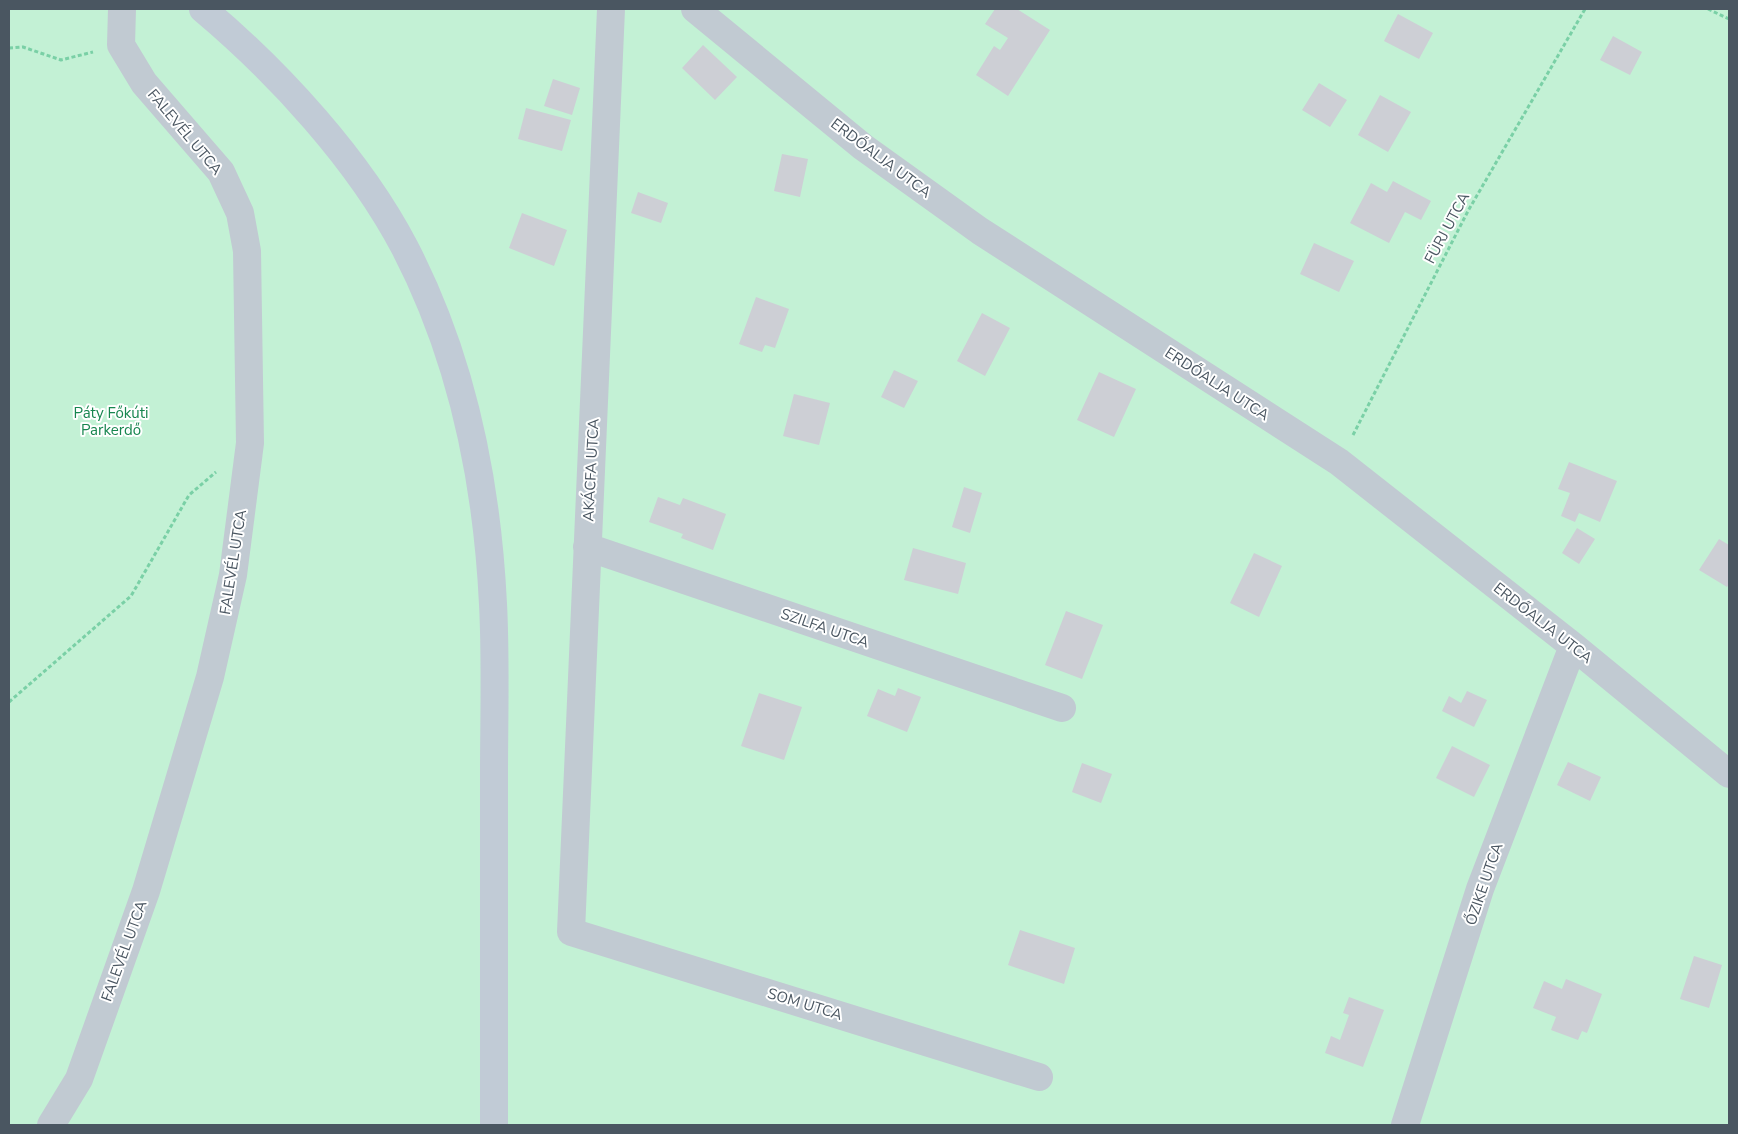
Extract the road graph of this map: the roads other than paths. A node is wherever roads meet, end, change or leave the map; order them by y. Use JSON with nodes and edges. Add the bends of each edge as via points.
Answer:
{"nodes":[{"id":1,"x":122,"y":9,"type":"edge"},
{"id":2,"x":203,"y":9,"type":"edge"},
{"id":3,"x":612,"y":9,"type":"edge"},
{"id":4,"x":695,"y":9,"type":"edge"},
{"id":5,"x":587,"y":547,"type":"junction"},
{"id":6,"x":1573,"y":646,"type":"junction"},
{"id":7,"x":1062,"y":708,"type":"dead end"},
{"id":8,"x":1729,"y":774,"type":"edge"},
{"id":9,"x":571,"y":932,"type":"joint"},
{"id":10,"x":1039,"y":1077,"type":"dead end"},
{"id":11,"x":51,"y":1125,"type":"edge"},
{"id":12,"x":494,"y":1125,"type":"edge"},
{"id":13,"x":1405,"y":1125,"type":"edge"}],
"edges":[{"from":1,"to":11,"type":"street","name":"FALEVÉL UTCA","via":[[121,45],[144,83],[221,172],[240,213],[247,251],[250,443],[233,575],[210,677],[146,891],[79,1079]]},
{"from":2,"to":12,"type":"main road","via":[[294,96],[362,178],[405,248],[458,377],[472,433],[494,605]]},
{"from":3,"to":5,"type":"street","name":"AKÁCFA UTCA"},
{"from":4,"to":6,"type":"street","name":"ERDŐALJA UTCA","via":[[863,147],[980,231],[1339,462]]},
{"from":5,"to":7,"type":"street","name":"SZILFA UTCA"},
{"from":5,"to":9,"type":"street","name":"AKÁCFA UTCA"},
{"from":6,"to":8,"type":"street","name":"ERDŐALJA UTCA"},
{"from":6,"to":13,"type":"street","name":"ŐZIKE UTCA","via":[[1480,889]]},
{"from":9,"to":10,"type":"street","name":"SOM UTCA"}]}
